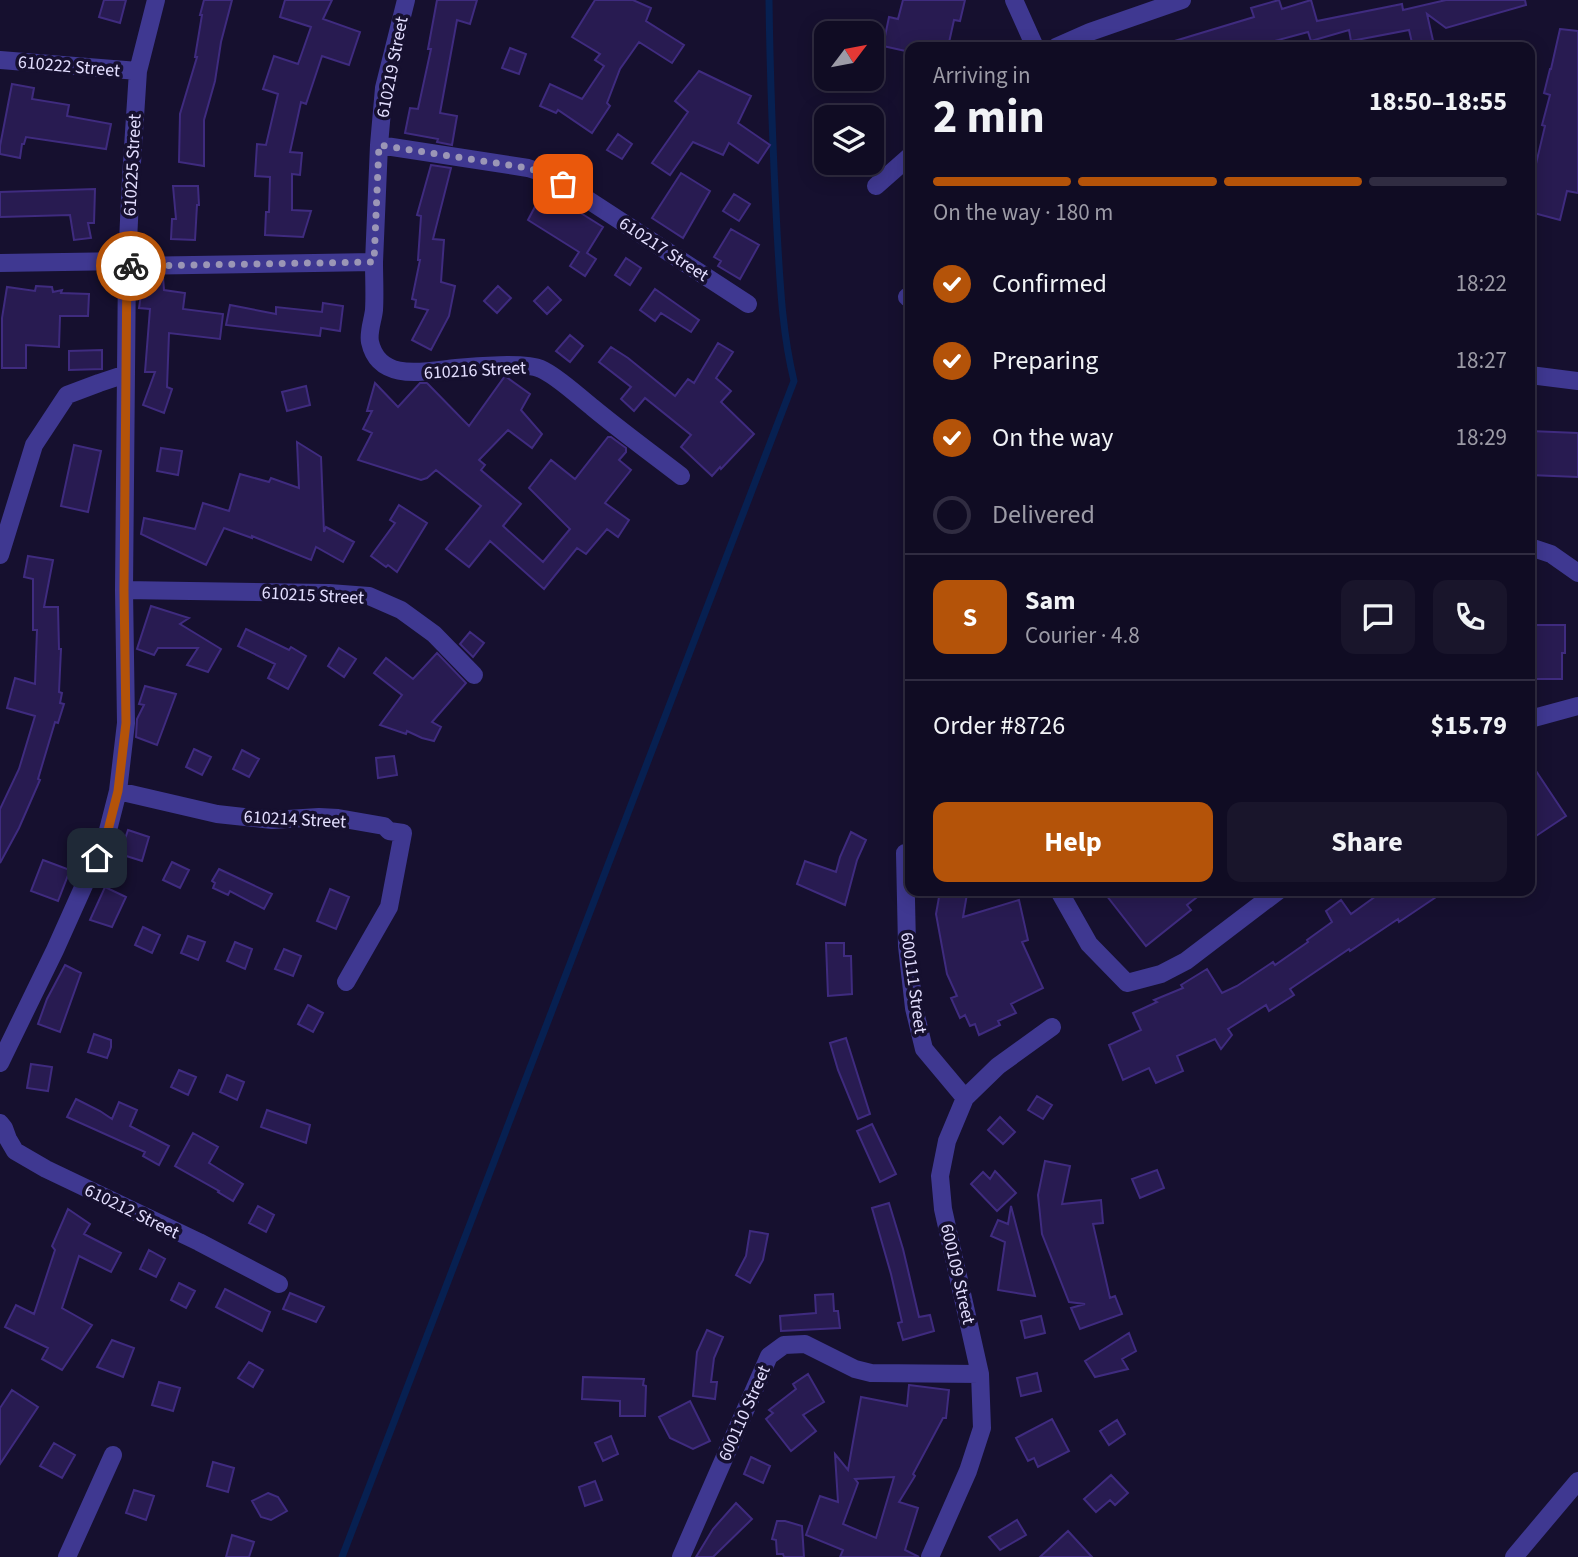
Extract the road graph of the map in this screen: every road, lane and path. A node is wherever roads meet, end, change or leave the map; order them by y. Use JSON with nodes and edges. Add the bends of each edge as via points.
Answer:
{"nodes":[{"id":1,"x":156,"y":0,"type":"edge"},
{"id":2,"x":406,"y":0,"type":"edge"},
{"id":3,"x":1014,"y":0,"type":"edge"},
{"id":4,"x":1182,"y":0,"type":"edge"},
{"id":5,"x":1033,"y":42,"type":"edge"},
{"id":6,"x":1067,"y":42,"type":"edge"},
{"id":7,"x":0,"y":60,"type":"edge"},
{"id":8,"x":138,"y":71,"type":"junction"},
{"id":9,"x":379,"y":145,"type":"junction"},
{"id":10,"x":905,"y":160,"type":"edge"},
{"id":11,"x":876,"y":186,"type":"dead end"},
{"id":12,"x":127,"y":261,"type":"junction"},
{"id":13,"x":0,"y":262,"type":"edge"},
{"id":14,"x":374,"y":262,"type":"junction"},
{"id":15,"x":748,"y":304,"type":"dead end"},
{"id":16,"x":126,"y":374,"type":"junction"},
{"id":17,"x":1535,"y":376,"type":"edge"},
{"id":18,"x":1578,"y":381,"type":"edge"},
{"id":19,"x":681,"y":476,"type":"dead end"},
{"id":20,"x":1535,"y":549,"type":"edge"},
{"id":21,"x":0,"y":555,"type":"edge"},
{"id":22,"x":1578,"y":573,"type":"edge"},
{"id":23,"x":124,"y":590,"type":"junction"},
{"id":24,"x":474,"y":675,"type":"dead end"},
{"id":25,"x":1578,"y":706,"type":"edge"},
{"id":26,"x":1535,"y":718,"type":"edge"},
{"id":27,"x":118,"y":791,"type":"junction"},
{"id":28,"x":906,"y":896,"type":"edge"},
{"id":29,"x":1062,"y":896,"type":"edge"},
{"id":30,"x":1271,"y":896,"type":"edge"},
{"id":31,"x":346,"y":982,"type":"dead end"},
{"id":32,"x":1052,"y":1027,"type":"dead end"},
{"id":33,"x":0,"y":1063,"type":"edge"},
{"id":34,"x":965,"y":1098,"type":"junction"},
{"id":35,"x":0,"y":1123,"type":"edge"},
{"id":36,"x":279,"y":1284,"type":"dead end"},
{"id":37,"x":980,"y":1374,"type":"junction"},
{"id":38,"x":113,"y":1455,"type":"dead end"},
{"id":39,"x":1578,"y":1480,"type":"edge"},
{"id":40,"x":67,"y":1557,"type":"edge"},
{"id":41,"x":681,"y":1557,"type":"edge"},
{"id":42,"x":930,"y":1557,"type":"edge"},
{"id":43,"x":1514,"y":1557,"type":"edge"}],
"edges":[{"from":1,"to":8,"type":"street","name":"610225 Street"},
{"from":2,"to":9,"type":"street","name":"610219 Street","via":[[384,89]]},
{"from":3,"to":5,"type":"street"},
{"from":4,"to":6,"type":"street"},
{"from":7,"to":8,"type":"street","name":"610222 Street"},
{"from":8,"to":12,"type":"street","name":"610225 Street"},
{"from":9,"to":14,"type":"street","name":"610219 Street"},
{"from":9,"to":15,"type":"street","name":"610217 Street","via":[[550,175]]},
{"from":10,"to":11,"type":"street"},
{"from":12,"to":13,"type":"street"},
{"from":12,"to":14,"type":"street","via":[[130,266]]},
{"from":12,"to":16,"type":"street","name":"610225 Street"},
{"from":14,"to":19,"type":"street","name":"610216 Street","via":[[369,338],[382,363],[412,373],[512,366],[541,369]]},
{"from":16,"to":21,"type":"street","via":[[67,395],[34,445]]},
{"from":16,"to":23,"type":"street","name":"610225 Street"},
{"from":17,"to":18,"type":"street"},
{"from":20,"to":22,"type":"street"},
{"from":23,"to":24,"type":"street","name":"610215 Street","via":[[369,596],[401,610],[434,634]]},
{"from":23,"to":27,"type":"street","name":"610225 Street","via":[[126,723]]},
{"from":25,"to":26,"type":"street"},
{"from":27,"to":31,"type":"street","name":"610214 Street","via":[[217,814],[272,820],[338,818],[403,833],[389,907]]},
{"from":27,"to":33,"type":"street","name":"610225 Street","via":[[107,834]]},
{"from":28,"to":34,"type":"street","name":"600111 Street","via":[[914,1009],[924,1049]]},
{"from":29,"to":30,"type":"street","via":[[1089,944],[1127,983],[1186,961]]},
{"from":32,"to":34,"type":"street","name":"600109 Street","via":[[998,1066]]},
{"from":34,"to":37,"type":"street","name":"600109 Street","via":[[947,1141],[940,1176],[943,1209]]},
{"from":35,"to":36,"type":"street","name":"610212 Street","via":[[15,1151],[46,1169]]},
{"from":37,"to":41,"type":"street","name":"600110 Street","via":[[871,1373],[805,1344],[784,1345],[769,1356]]},
{"from":37,"to":42,"type":"street","name":"600109 Street","via":[[982,1428]]},
{"from":38,"to":40,"type":"street"},
{"from":39,"to":43,"type":"street"}]}
